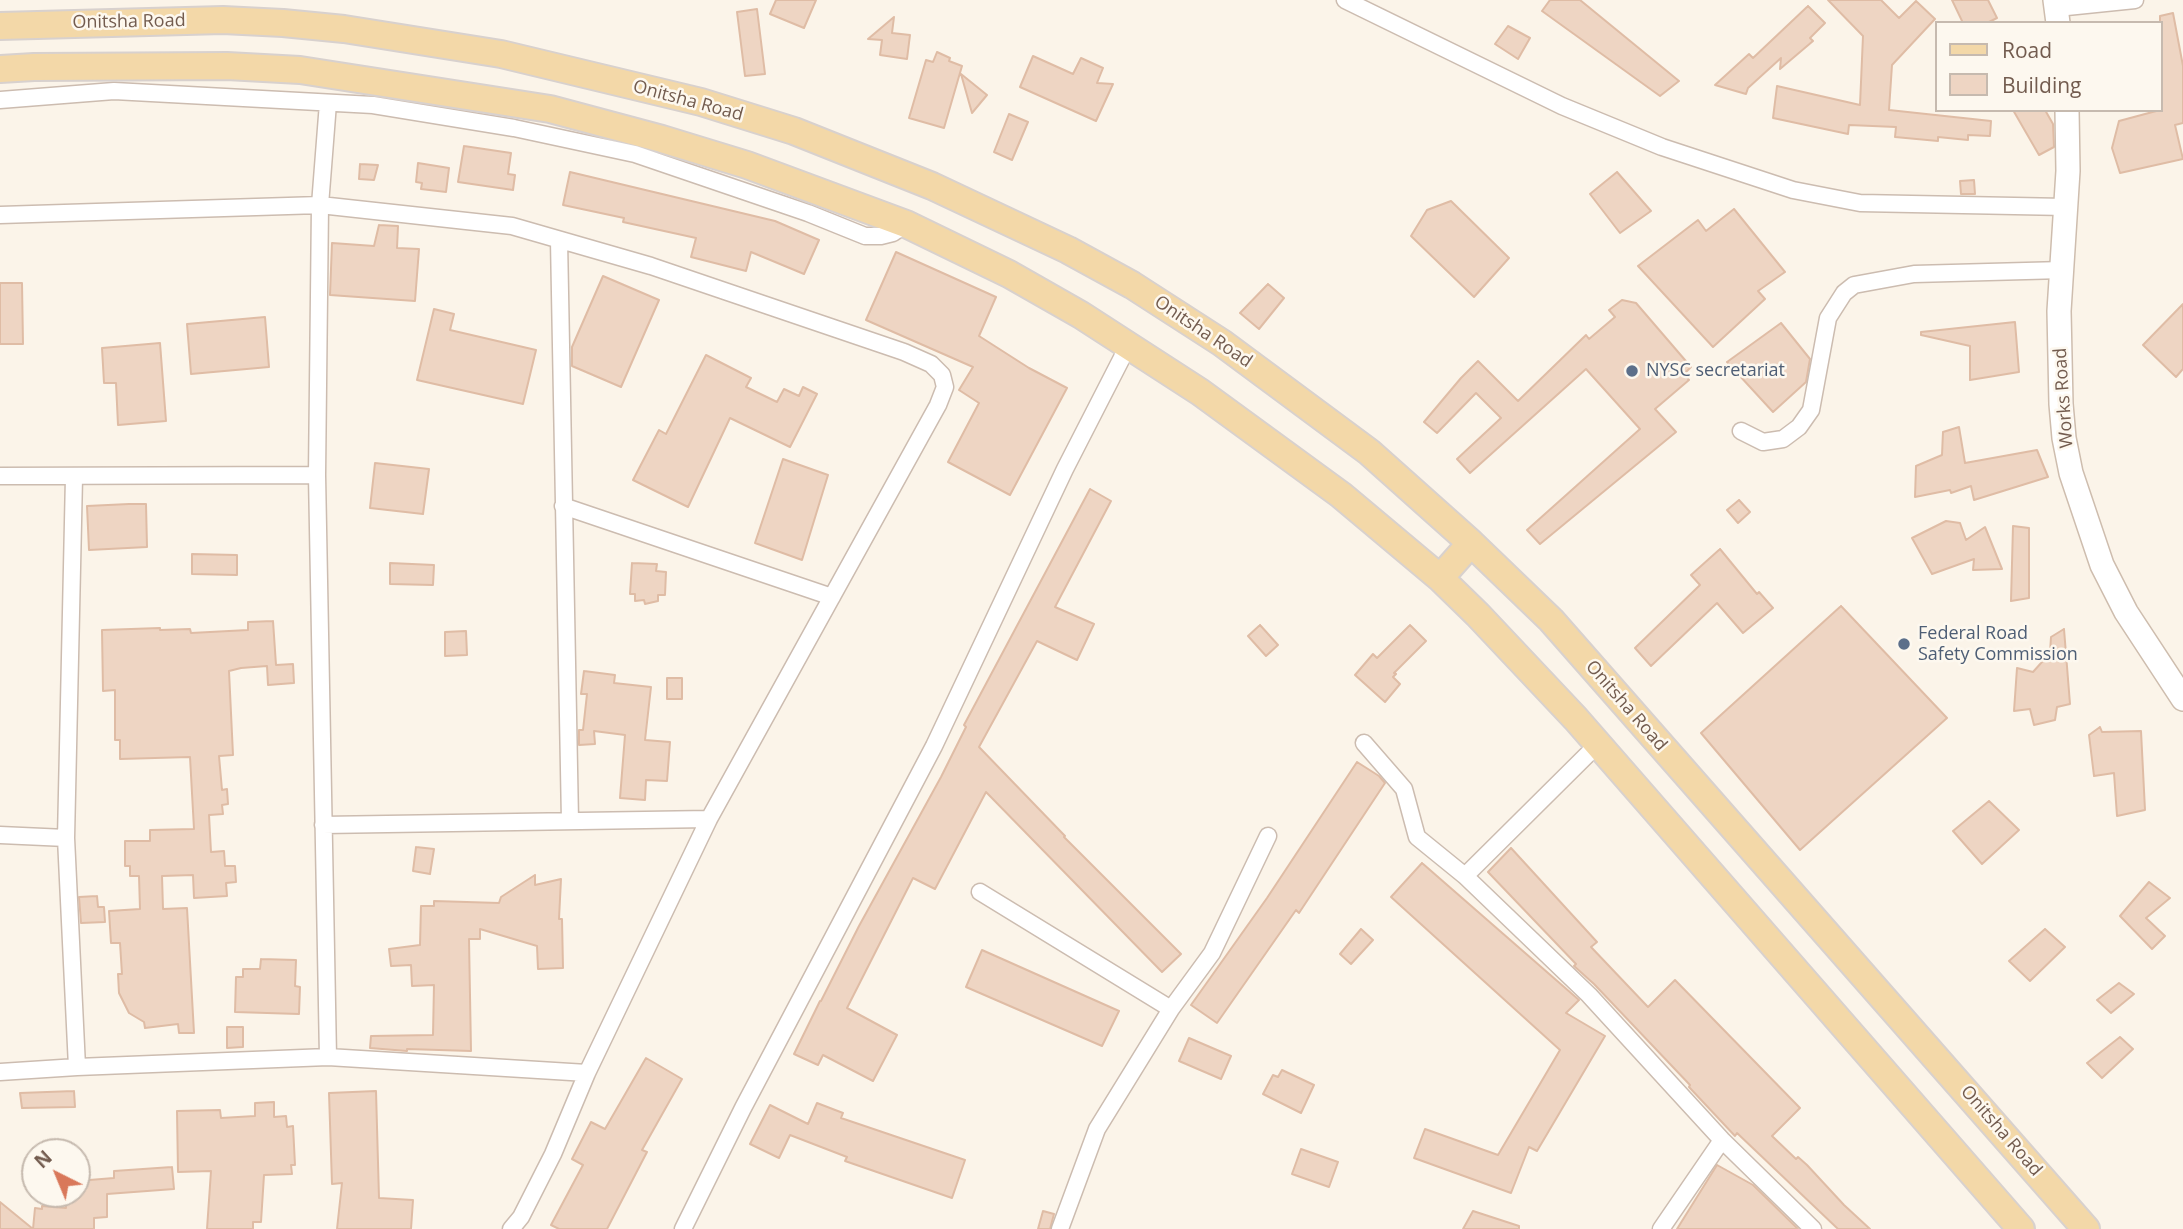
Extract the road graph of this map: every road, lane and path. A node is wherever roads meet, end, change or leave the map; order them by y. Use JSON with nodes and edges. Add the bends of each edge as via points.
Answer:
{"nodes":[{"id":1,"x":1345,"y":0,"type":"edge"},
{"id":2,"x":2135,"y":0,"type":"edge"},
{"id":3,"x":2057,"y":10,"type":"edge"},
{"id":4,"x":0,"y":26,"type":"edge"},
{"id":5,"x":0,"y":69,"type":"edge"},
{"id":6,"x":0,"y":100,"type":"edge"},
{"id":7,"x":328,"y":103,"type":"junction"},
{"id":8,"x":2067,"y":112,"type":"edge"},
{"id":9,"x":320,"y":205,"type":"junction"},
{"id":10,"x":2066,"y":207,"type":"junction"},
{"id":11,"x":0,"y":215,"type":"edge"},
{"id":12,"x":906,"y":224,"type":"junction"},
{"id":13,"x":559,"y":240,"type":"junction"},
{"id":14,"x":2063,"y":270,"type":"junction"},
{"id":15,"x":1128,"y":346,"type":"junction"},
{"id":16,"x":1741,"y":431,"type":"dead end"},
{"id":17,"x":317,"y":475,"type":"junction"},
{"id":18,"x":0,"y":476,"type":"edge"},
{"id":19,"x":74,"y":477,"type":"junction"},
{"id":20,"x":563,"y":506,"type":"junction"},
{"id":21,"x":1471,"y":543,"type":"junction"},
{"id":22,"x":1440,"y":578,"type":"junction"},
{"id":23,"x":832,"y":597,"type":"junction"},
{"id":24,"x":2183,"y":699,"type":"edge"},
{"id":25,"x":1364,"y":743,"type":"dead end"},
{"id":26,"x":1598,"y":744,"type":"junction"},
{"id":27,"x":709,"y":819,"type":"junction"},
{"id":28,"x":570,"y":821,"type":"junction"},
{"id":29,"x":323,"y":825,"type":"junction"},
{"id":30,"x":0,"y":835,"type":"edge"},
{"id":31,"x":1268,"y":836,"type":"dead end"},
{"id":32,"x":66,"y":838,"type":"junction"},
{"id":33,"x":1465,"y":876,"type":"junction"},
{"id":34,"x":980,"y":892,"type":"dead end"},
{"id":35,"x":1171,"y":1009,"type":"junction"},
{"id":36,"x":328,"y":1057,"type":"junction"},
{"id":37,"x":77,"y":1067,"type":"junction"},
{"id":38,"x":0,"y":1072,"type":"edge"},
{"id":39,"x":587,"y":1073,"type":"junction"},
{"id":40,"x":1722,"y":1140,"type":"junction"},
{"id":41,"x":511,"y":1229,"type":"edge"},
{"id":42,"x":683,"y":1229,"type":"edge"},
{"id":43,"x":1059,"y":1229,"type":"edge"},
{"id":44,"x":1661,"y":1229,"type":"edge"},
{"id":45,"x":1813,"y":1229,"type":"edge"},
{"id":46,"x":2021,"y":1229,"type":"edge"},
{"id":47,"x":2086,"y":1229,"type":"edge"}],
"edges":[{"from":1,"to":10,"type":"street","via":[[1562,106],[1662,147],[1793,190],[1860,203]]},
{"from":2,"to":3,"type":"street"},
{"from":4,"to":21,"type":"main road","name":"Onitsha Road","via":[[223,20],[344,29],[501,54],[701,102],[794,131],[932,186],[1132,285],[1316,411]]},
{"from":5,"to":12,"type":"main road","via":[[227,66],[300,70],[550,109],[747,165]]},
{"from":6,"to":7,"type":"street","via":[[114,91]]},
{"from":7,"to":9,"type":"street"},
{"from":7,"to":12,"type":"street","via":[[514,128],[635,154],[865,236],[893,233]]},
{"from":8,"to":10,"type":"main road","name":"Works Road"},
{"from":9,"to":11,"type":"street"},
{"from":9,"to":13,"type":"street","via":[[512,226]]},
{"from":9,"to":17,"type":"street"},
{"from":10,"to":14,"type":"main road","name":"Works Road"},
{"from":12,"to":15,"type":"main road","via":[[1009,274]]},
{"from":13,"to":20,"type":"street"},
{"from":13,"to":23,"type":"street","via":[[651,266],[904,352],[931,363],[942,375],[946,387],[938,405]]},
{"from":14,"to":16,"type":"street","via":[[1914,274],[1854,285],[1828,318],[1811,410],[1799,427],[1783,439],[1763,442]]},
{"from":14,"to":24,"type":"main road","name":"Works Road","via":[[2061,404],[2071,473],[2102,565],[2126,612]]},
{"from":15,"to":22,"type":"main road","via":[[1200,392],[1341,495]]},
{"from":15,"to":42,"type":"street","via":[[934,746]]},
{"from":17,"to":19,"type":"street"},
{"from":17,"to":29,"type":"street"},
{"from":18,"to":19,"type":"street"},
{"from":19,"to":32,"type":"street"},
{"from":20,"to":23,"type":"street"},
{"from":20,"to":28,"type":"street"},
{"from":21,"to":22,"type":"main road"},
{"from":21,"to":47,"type":"main road","name":"Onitsha Road","via":[[1551,620]]},
{"from":22,"to":26,"type":"main road"},
{"from":23,"to":27,"type":"street"},
{"from":25,"to":33,"type":"street","via":[[1404,789],[1416,837]]},
{"from":26,"to":33,"type":"street"},
{"from":26,"to":46,"type":"main road"},
{"from":27,"to":28,"type":"street"},
{"from":27,"to":39,"type":"street"},
{"from":28,"to":29,"type":"street"},
{"from":29,"to":36,"type":"street"},
{"from":30,"to":32,"type":"street"},
{"from":31,"to":35,"type":"street","via":[[1212,953]]},
{"from":32,"to":37,"type":"street"},
{"from":33,"to":40,"type":"street","via":[[1589,995]]},
{"from":34,"to":35,"type":"street"},
{"from":35,"to":43,"type":"street","via":[[1097,1129]]},
{"from":36,"to":37,"type":"street"},
{"from":36,"to":39,"type":"street"},
{"from":37,"to":38,"type":"street"},
{"from":39,"to":41,"type":"street","via":[[554,1154],[522,1217]]},
{"from":40,"to":44,"type":"street"},
{"from":40,"to":45,"type":"street"}]}
